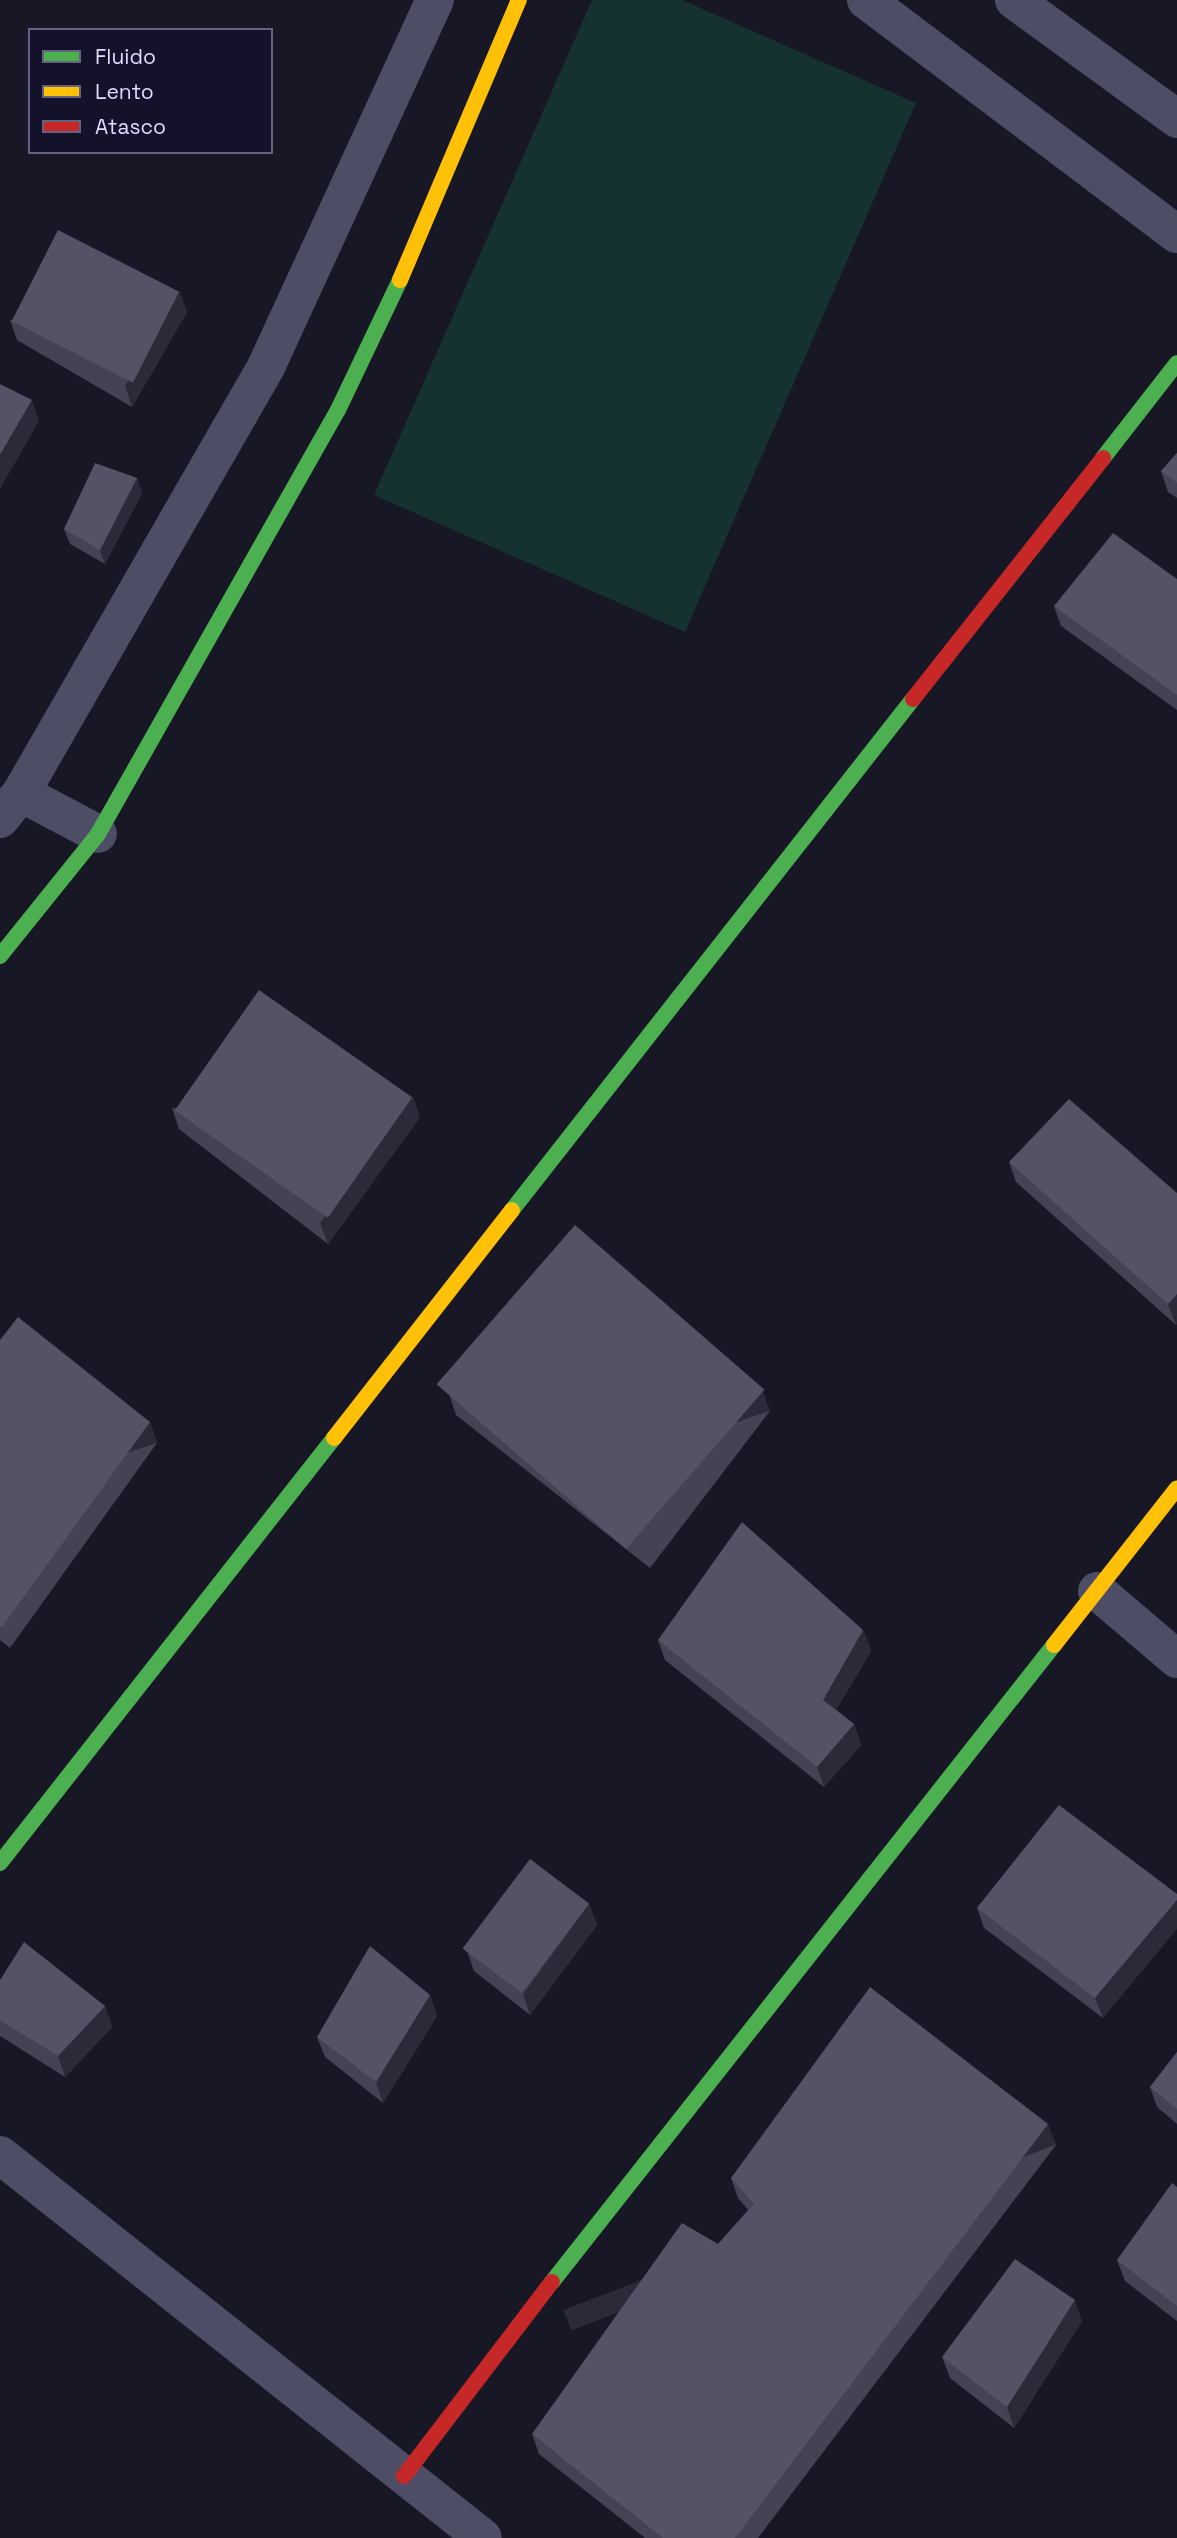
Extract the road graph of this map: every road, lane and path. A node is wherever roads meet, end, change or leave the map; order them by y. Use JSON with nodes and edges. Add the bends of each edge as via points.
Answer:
{"nodes":[{"id":1,"x":435,"y":0,"type":"edge"},
{"id":2,"x":519,"y":0,"type":"edge"},
{"id":3,"x":866,"y":0,"type":"edge"},
{"id":4,"x":1014,"y":0,"type":"edge"},
{"id":5,"x":1177,"y":119,"type":"edge"},
{"id":6,"x":1177,"y":234,"type":"edge"},
{"id":7,"x":1177,"y":363,"type":"edge"},
{"id":8,"x":10,"y":806,"type":"edge"},
{"id":9,"x":98,"y":834,"type":"junction"},
{"id":10,"x":0,"y":956,"type":"edge"},
{"id":11,"x":1177,"y":1488,"type":"edge"},
{"id":12,"x":1097,"y":1591,"type":"junction"},
{"id":13,"x":1177,"y":1659,"type":"edge"},
{"id":14,"x":0,"y":1863,"type":"edge"},
{"id":15,"x":0,"y":2155,"type":"edge"},
{"id":16,"x":404,"y":2476,"type":"junction"},
{"id":17,"x":483,"y":2538,"type":"edge"}],
"edges":[{"from":1,"to":8,"type":"street","via":[[266,367]]},
{"from":2,"to":9,"type":"street","via":[[379,332]]},
{"from":3,"to":6,"type":"street"},
{"from":4,"to":5,"type":"street"},
{"from":7,"to":14,"type":"street"},
{"from":8,"to":9,"type":"street"},
{"from":9,"to":10,"type":"street"},
{"from":11,"to":12,"type":"street"},
{"from":12,"to":13,"type":"street"},
{"from":12,"to":16,"type":"street","via":[[454,2406]]},
{"from":15,"to":16,"type":"street"},
{"from":16,"to":17,"type":"street"}]}
